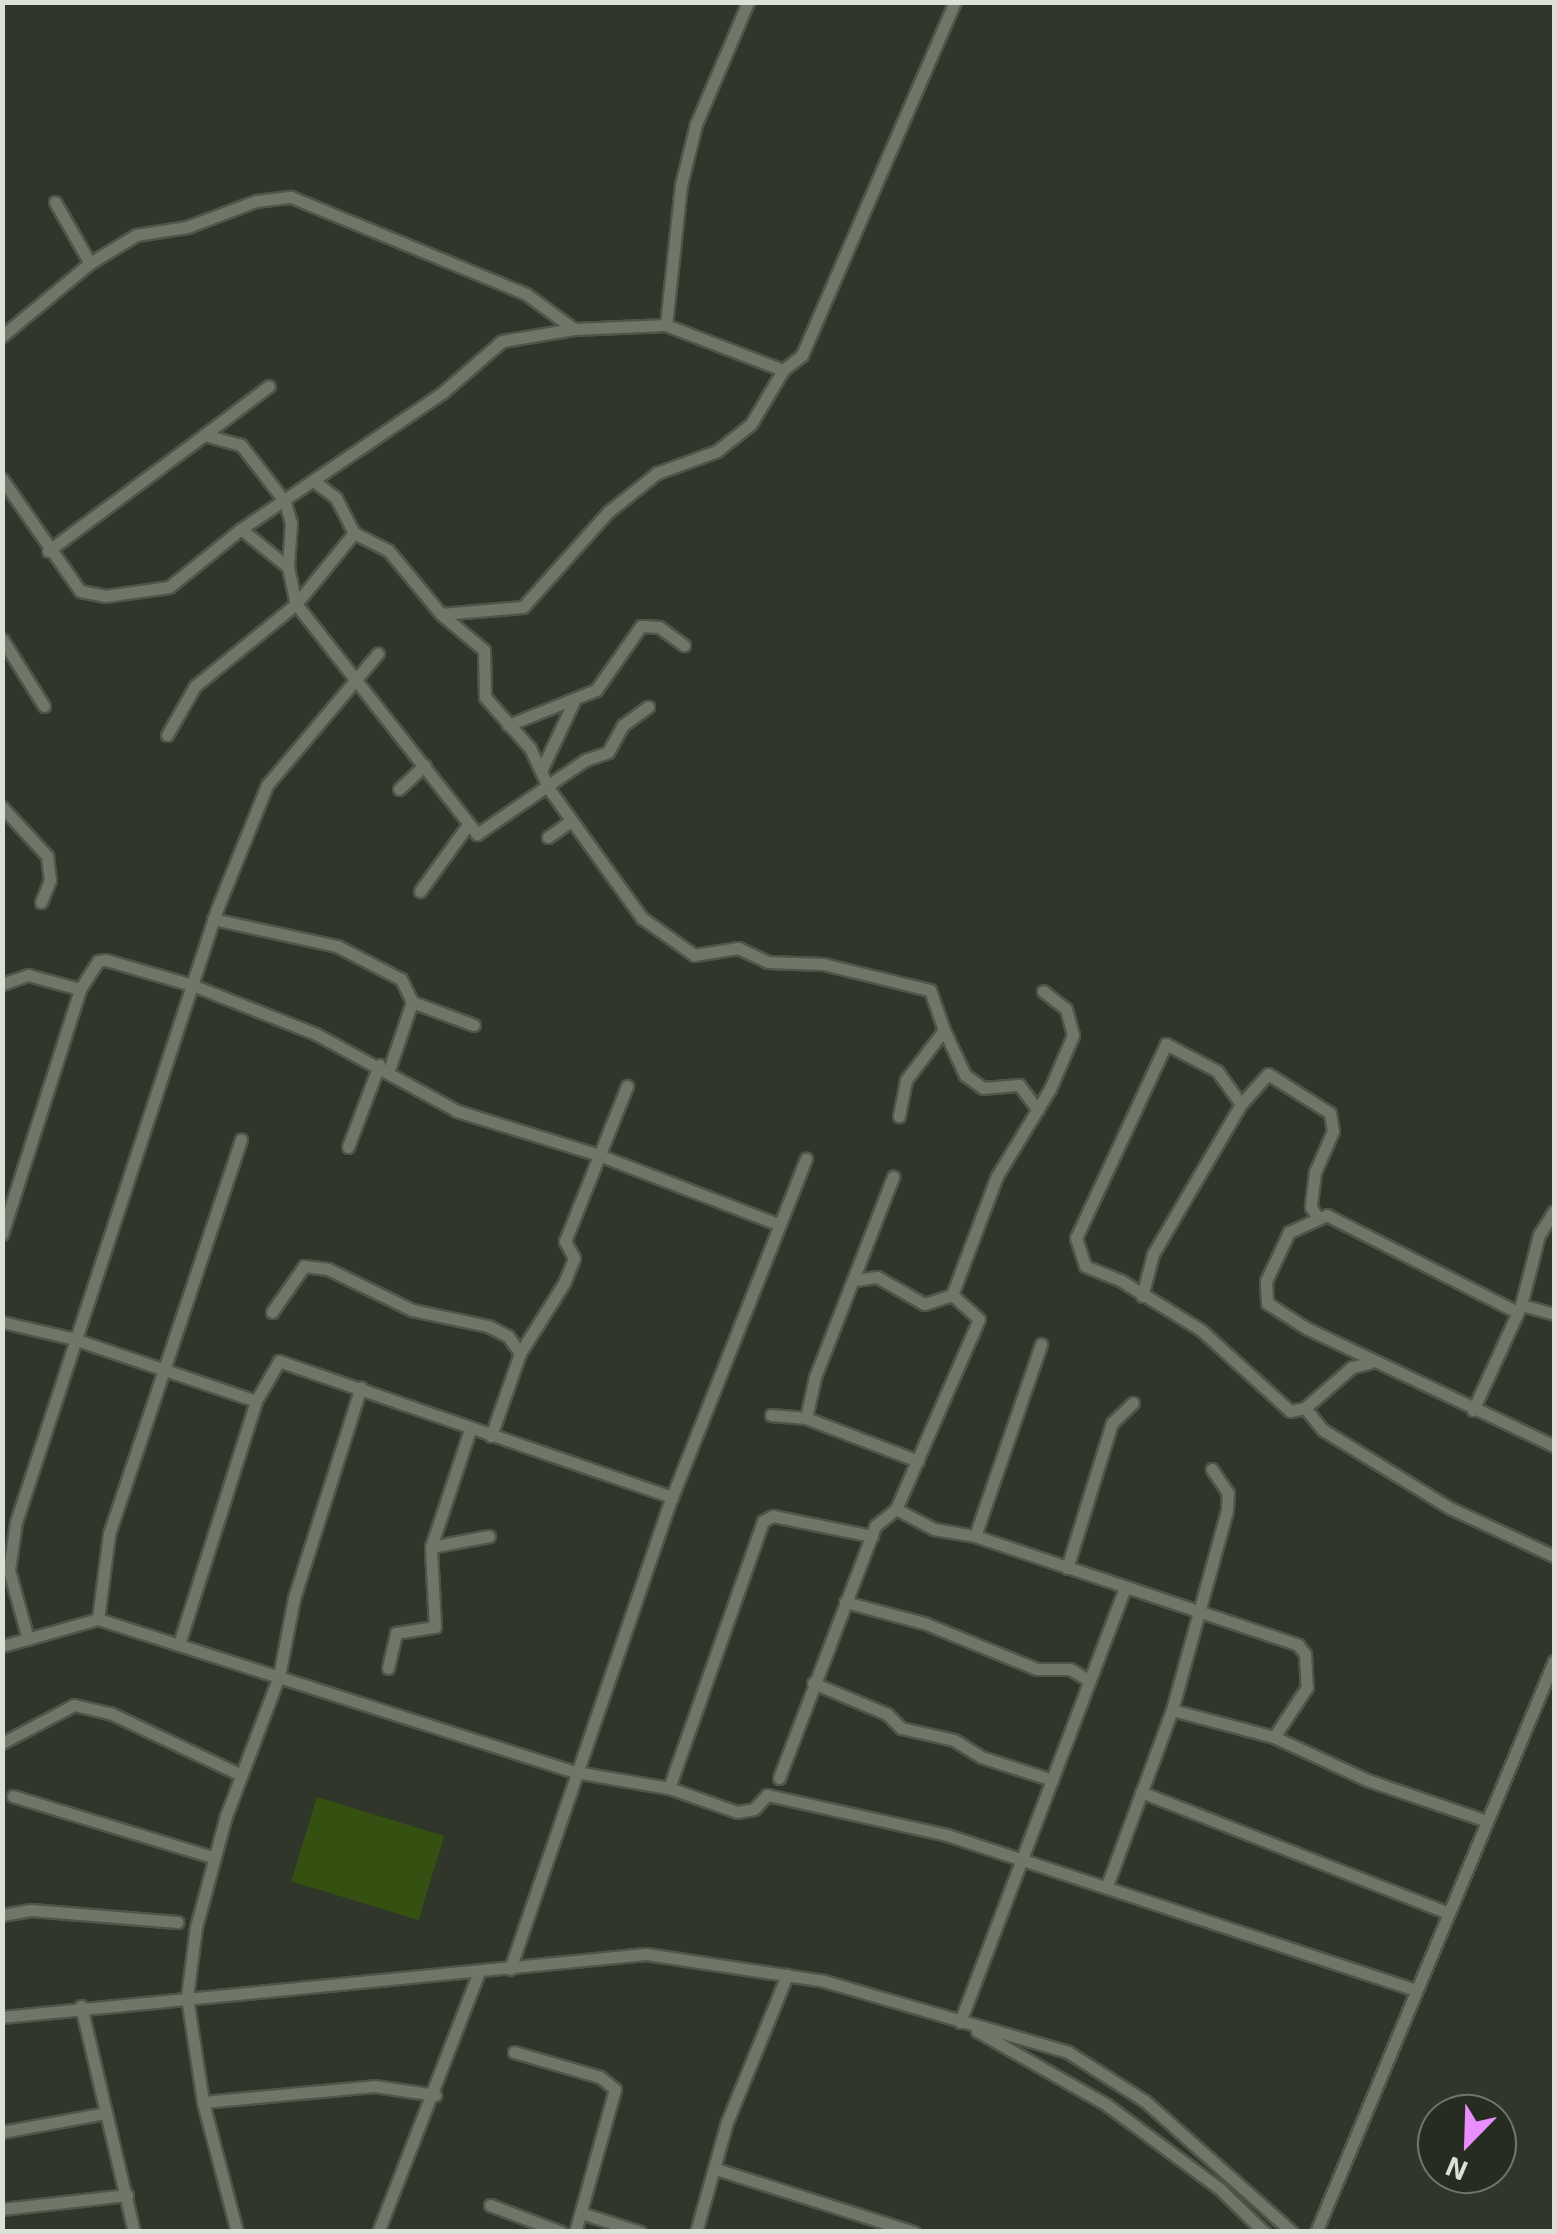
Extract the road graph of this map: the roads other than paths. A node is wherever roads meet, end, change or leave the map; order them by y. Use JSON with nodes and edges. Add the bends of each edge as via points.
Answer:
{"nodes":[{"id":1,"x":748,"y":2,"type":"edge"},
{"id":2,"x":955,"y":2,"type":"edge"},
{"id":3,"x":55,"y":202,"type":"dead end"},
{"id":4,"x":90,"y":263,"type":"junction"},
{"id":5,"x":666,"y":325,"type":"junction"},
{"id":6,"x":574,"y":329,"type":"junction"},
{"id":7,"x":2,"y":336,"type":"edge"},
{"id":8,"x":783,"y":370,"type":"junction"},
{"id":9,"x":270,"y":386,"type":"dead end"},
{"id":10,"x":204,"y":435,"type":"junction"},
{"id":11,"x":2,"y":479,"type":"edge"},
{"id":12,"x":314,"y":482,"type":"junction"},
{"id":13,"x":285,"y":502,"type":"junction"},
{"id":14,"x":241,"y":529,"type":"junction"},
{"id":15,"x":354,"y":533,"type":"junction"},
{"id":16,"x":48,"y":551,"type":"junction"},
{"id":17,"x":288,"y":567,"type":"junction"},
{"id":18,"x":296,"y":604,"type":"junction"},
{"id":19,"x":440,"y":614,"type":"junction"},
{"id":20,"x":2,"y":639,"type":"edge"},
{"id":21,"x":684,"y":645,"type":"dead end"},
{"id":22,"x":378,"y":653,"type":"dead end"},
{"id":23,"x":355,"y":684,"type":"junction"},
{"id":24,"x":573,"y":703,"type":"junction"},
{"id":25,"x":44,"y":706,"type":"dead end"},
{"id":26,"x":648,"y":707,"type":"dead end"},
{"id":27,"x":508,"y":725,"type":"junction"},
{"id":28,"x":167,"y":735,"type":"dead end"},
{"id":29,"x":425,"y":766,"type":"junction"},
{"id":30,"x":541,"y":771,"type":"junction"},
{"id":31,"x":399,"y":789,"type":"dead end"},
{"id":32,"x":549,"y":789,"type":"junction"},
{"id":33,"x":2,"y":807,"type":"edge"},
{"id":34,"x":570,"y":821,"type":"junction"},
{"id":35,"x":467,"y":826,"type":"junction"},
{"id":36,"x":548,"y":837,"type":"dead end"},
{"id":37,"x":420,"y":891,"type":"dead end"},
{"id":38,"x":41,"y":902,"type":"dead end"},
{"id":39,"x":214,"y":919,"type":"junction"},
{"id":40,"x":2,"y":984,"type":"edge"},
{"id":41,"x":192,"y":985,"type":"junction"},
{"id":42,"x":80,"y":990,"type":"junction"},
{"id":43,"x":1043,"y":991,"type":"dead end"},
{"id":44,"x":412,"y":1002,"type":"junction"},
{"id":45,"x":474,"y":1025,"type":"dead end"},
{"id":46,"x":944,"y":1030,"type":"junction"},
{"id":47,"x":384,"y":1068,"type":"junction"},
{"id":48,"x":627,"y":1086,"type":"dead end"},
{"id":49,"x":1241,"y":1104,"type":"junction"},
{"id":50,"x":1038,"y":1110,"type":"junction"},
{"id":51,"x":899,"y":1116,"type":"dead end"},
{"id":52,"x":241,"y":1138,"type":"dead end"},
{"id":53,"x":348,"y":1147,"type":"dead end"},
{"id":54,"x":599,"y":1155,"type":"junction"},
{"id":55,"x":806,"y":1159,"type":"dead end"},
{"id":56,"x":892,"y":1177,"type":"dead end"},
{"id":57,"x":1554,"y":1211,"type":"edge"},
{"id":58,"x":1316,"y":1217,"type":"junction"},
{"id":59,"x":778,"y":1224,"type":"junction"},
{"id":60,"x":2,"y":1234,"type":"edge"},
{"id":61,"x":856,"y":1280,"type":"junction"},
{"id":62,"x":952,"y":1295,"type":"junction"},
{"id":63,"x":1142,"y":1296,"type":"junction"},
{"id":64,"x":1519,"y":1309,"type":"junction"},
{"id":65,"x":272,"y":1312,"type":"dead end"},
{"id":66,"x":1554,"y":1314,"type":"edge"},
{"id":67,"x":2,"y":1322,"type":"edge"},
{"id":68,"x":71,"y":1338,"type":"junction"},
{"id":69,"x":1041,"y":1344,"type":"dead end"},
{"id":70,"x":520,"y":1353,"type":"junction"},
{"id":71,"x":1369,"y":1362,"type":"junction"},
{"id":72,"x":165,"y":1372,"type":"junction"},
{"id":73,"x":361,"y":1387,"type":"junction"},
{"id":74,"x":256,"y":1401,"type":"junction"},
{"id":75,"x":1133,"y":1404,"type":"dead end"},
{"id":76,"x":1306,"y":1408,"type":"junction"},
{"id":77,"x":1473,"y":1410,"type":"junction"},
{"id":78,"x":771,"y":1415,"type":"dead end"},
{"id":79,"x":806,"y":1418,"type":"junction"},
{"id":80,"x":470,"y":1430,"type":"junction"},
{"id":81,"x":492,"y":1436,"type":"junction"},
{"id":82,"x":1554,"y":1446,"type":"edge"},
{"id":83,"x":918,"y":1461,"type":"junction"},
{"id":84,"x":1212,"y":1470,"type":"dead end"},
{"id":85,"x":672,"y":1497,"type":"junction"},
{"id":86,"x":896,"y":1509,"type":"junction"},
{"id":87,"x":489,"y":1536,"type":"dead end"},
{"id":88,"x":872,"y":1536,"type":"junction"},
{"id":89,"x":976,"y":1536,"type":"junction"},
{"id":90,"x":431,"y":1547,"type":"junction"},
{"id":91,"x":1554,"y":1556,"type":"edge"},
{"id":92,"x":1067,"y":1568,"type":"junction"},
{"id":93,"x":1125,"y":1587,"type":"junction"},
{"id":94,"x":845,"y":1602,"type":"junction"},
{"id":95,"x":1200,"y":1614,"type":"junction"},
{"id":96,"x":98,"y":1618,"type":"junction"},
{"id":97,"x":28,"y":1639,"type":"junction"},
{"id":98,"x":179,"y":1644,"type":"junction"},
{"id":99,"x":2,"y":1646,"type":"edge"},
{"id":100,"x":1554,"y":1661,"type":"edge"},
{"id":101,"x":388,"y":1668,"type":"dead end"},
{"id":102,"x":279,"y":1676,"type":"junction"},
{"id":103,"x":1090,"y":1680,"type":"junction"},
{"id":104,"x":813,"y":1683,"type":"junction"},
{"id":105,"x":1172,"y":1710,"type":"junction"},
{"id":106,"x":1274,"y":1737,"type":"junction"},
{"id":107,"x":2,"y":1743,"type":"edge"},
{"id":108,"x":576,"y":1772,"type":"junction"},
{"id":109,"x":241,"y":1774,"type":"junction"},
{"id":110,"x":779,"y":1778,"type":"dead end"},
{"id":111,"x":1052,"y":1780,"type":"junction"},
{"id":112,"x":669,"y":1788,"type":"junction"},
{"id":113,"x":1141,"y":1792,"type":"junction"},
{"id":114,"x":13,"y":1796,"type":"dead end"},
{"id":115,"x":1488,"y":1821,"type":"junction"},
{"id":116,"x":213,"y":1857,"type":"junction"},
{"id":117,"x":1022,"y":1860,"type":"junction"},
{"id":118,"x":1108,"y":1883,"type":"junction"},
{"id":119,"x":1448,"y":1913,"type":"junction"},
{"id":120,"x":2,"y":1915,"type":"edge"},
{"id":121,"x":178,"y":1922,"type":"dead end"},
{"id":122,"x":510,"y":1969,"type":"junction"},
{"id":123,"x":480,"y":1972,"type":"junction"},
{"id":124,"x":787,"y":1975,"type":"junction"},
{"id":125,"x":1415,"y":1990,"type":"junction"},
{"id":126,"x":187,"y":1998,"type":"junction"},
{"id":127,"x":81,"y":2006,"type":"junction"},
{"id":128,"x":2,"y":2018,"type":"edge"},
{"id":129,"x":960,"y":2022,"type":"junction"},
{"id":130,"x":514,"y":2052,"type":"dead end"},
{"id":131,"x":1116,"y":2079,"type":"junction"},
{"id":132,"x":435,"y":2095,"type":"junction"},
{"id":133,"x":203,"y":2102,"type":"junction"},
{"id":134,"x":1107,"y":2105,"type":"junction"},
{"id":135,"x":106,"y":2113,"type":"junction"},
{"id":136,"x":2,"y":2132,"type":"edge"},
{"id":137,"x":716,"y":2169,"type":"junction"},
{"id":138,"x":128,"y":2195,"type":"junction"},
{"id":139,"x":490,"y":2205,"type":"dead end"},
{"id":140,"x":2,"y":2209,"type":"edge"},
{"id":141,"x":581,"y":2213,"type":"junction"},
{"id":142,"x":134,"y":2232,"type":"edge"},
{"id":143,"x":236,"y":2232,"type":"edge"},
{"id":144,"x":378,"y":2232,"type":"edge"},
{"id":145,"x":561,"y":2232,"type":"edge"},
{"id":146,"x":575,"y":2232,"type":"edge"},
{"id":147,"x":640,"y":2232,"type":"edge"},
{"id":148,"x":696,"y":2232,"type":"edge"},
{"id":149,"x":914,"y":2232,"type":"edge"},
{"id":150,"x":1264,"y":2232,"type":"edge"},
{"id":151,"x":1292,"y":2232,"type":"edge"},
{"id":152,"x":1316,"y":2232,"type":"edge"}],
"edges":[{"from":1,"to":5,"type":"street","via":[[696,124],[680,185]]},
{"from":2,"to":8,"type":"street","via":[[802,355]]},
{"from":3,"to":4,"type":"street"},
{"from":4,"to":6,"type":"street","via":[[149,231],[187,227],[256,200],[290,197],[526,294]]},
{"from":4,"to":7,"type":"street"},
{"from":5,"to":6,"type":"street"},
{"from":5,"to":8,"type":"street"},
{"from":6,"to":12,"type":"street","via":[[502,341],[442,393]]},
{"from":8,"to":19,"type":"street","via":[[751,424],[717,450],[658,473],[608,512],[522,608]]},
{"from":9,"to":10,"type":"street"},
{"from":10,"to":13,"type":"street","via":[[241,445]]},
{"from":10,"to":16,"type":"street"},
{"from":11,"to":16,"type":"street"},
{"from":12,"to":13,"type":"street"},
{"from":12,"to":15,"type":"street","via":[[336,498]]},
{"from":13,"to":14,"type":"street"},
{"from":13,"to":17,"type":"street","via":[[291,523]]},
{"from":14,"to":16,"type":"street","via":[[169,587],[105,596],[80,591]]},
{"from":14,"to":17,"type":"street","via":[[264,540]]},
{"from":15,"to":18,"type":"street"},
{"from":15,"to":19,"type":"street","via":[[388,550]]},
{"from":17,"to":18,"type":"street"},
{"from":18,"to":23,"type":"street"},
{"from":18,"to":28,"type":"street","via":[[241,654],[212,668]]},
{"from":19,"to":27,"type":"street","via":[[484,650],[484,696]]},
{"from":20,"to":25,"type":"street"},
{"from":21,"to":24,"type":"street","via":[[659,627],[641,626],[596,690]]},
{"from":22,"to":23,"type":"street"},
{"from":23,"to":29,"type":"street"},
{"from":23,"to":39,"type":"street","via":[[267,785]]},
{"from":24,"to":27,"type":"street"},
{"from":24,"to":30,"type":"street"},
{"from":26,"to":32,"type":"street","via":[[623,725],[608,752],[584,760]]},
{"from":27,"to":30,"type":"street"},
{"from":29,"to":31,"type":"street"},
{"from":29,"to":35,"type":"street","via":[[455,799]]},
{"from":30,"to":32,"type":"street"},
{"from":32,"to":34,"type":"street"},
{"from":32,"to":35,"type":"street","via":[[486,833]]},
{"from":33,"to":38,"type":"street","via":[[47,856],[50,880]]},
{"from":34,"to":36,"type":"street"},
{"from":34,"to":46,"type":"street","via":[[642,918],[694,955],[738,948],[768,962],[823,964],[930,990]]},
{"from":35,"to":37,"type":"street"},
{"from":39,"to":41,"type":"street"},
{"from":39,"to":44,"type":"street","via":[[337,946],[401,979]]},
{"from":40,"to":42,"type":"street","via":[[28,975]]},
{"from":41,"to":42,"type":"street","via":[[106,960],[98,961]]},
{"from":41,"to":47,"type":"street"},
{"from":41,"to":68,"type":"street"},
{"from":42,"to":60,"type":"street"},
{"from":43,"to":50,"type":"street","via":[[1066,1009],[1073,1035]]},
{"from":44,"to":45,"type":"street"},
{"from":44,"to":47,"type":"street"},
{"from":46,"to":50,"type":"street","via":[[964,1074],[983,1088],[1019,1085]]},
{"from":46,"to":51,"type":"street","via":[[906,1080]]},
{"from":47,"to":53,"type":"street"},
{"from":47,"to":54,"type":"street","via":[[457,1110]]},
{"from":48,"to":54,"type":"street"},
{"from":49,"to":58,"type":"street","via":[[1268,1074],[1330,1113],[1333,1131],[1315,1172],[1310,1206]]},
{"from":49,"to":63,"type":"street","via":[[1153,1254]]},
{"from":49,"to":63,"type":"street","via":[[1217,1071],[1166,1044],[1076,1238],[1084,1266]]},
{"from":50,"to":62,"type":"street","via":[[998,1176]]},
{"from":52,"to":72,"type":"street"},
{"from":54,"to":59,"type":"street"},
{"from":54,"to":70,"type":"street","via":[[566,1241],[574,1258]]},
{"from":55,"to":59,"type":"street"},
{"from":56,"to":61,"type":"street"},
{"from":57,"to":64,"type":"street","via":[[1539,1235]]},
{"from":58,"to":64,"type":"street","via":[[1356,1227]]},
{"from":58,"to":71,"type":"street","via":[[1289,1232],[1266,1281],[1267,1303]]},
{"from":59,"to":85,"type":"street"},
{"from":61,"to":62,"type":"street","via":[[877,1277],[924,1304]]},
{"from":61,"to":79,"type":"street","via":[[815,1377]]},
{"from":62,"to":83,"type":"street","via":[[979,1320]]},
{"from":63,"to":76,"type":"street","via":[[1200,1330],[1290,1411]]},
{"from":64,"to":66,"type":"street"},
{"from":64,"to":77,"type":"street"},
{"from":65,"to":70,"type":"street","via":[[304,1266],[328,1268],[412,1310],[488,1326],[508,1336]]},
{"from":67,"to":68,"type":"street"},
{"from":68,"to":72,"type":"street"},
{"from":68,"to":97,"type":"street","via":[[10,1547]]},
{"from":69,"to":89,"type":"street"},
{"from":70,"to":81,"type":"street"},
{"from":71,"to":76,"type":"street","via":[[1352,1367]]},
{"from":71,"to":77,"type":"street"},
{"from":72,"to":74,"type":"street"},
{"from":72,"to":96,"type":"street","via":[[108,1534]]},
{"from":73,"to":74,"type":"street","via":[[279,1361]]},
{"from":73,"to":80,"type":"street"},
{"from":73,"to":102,"type":"street","via":[[294,1598]]},
{"from":74,"to":98,"type":"street"},
{"from":75,"to":92,"type":"street","via":[[1112,1423]]},
{"from":76,"to":91,"type":"street","via":[[1323,1430],[1450,1508]]},
{"from":77,"to":82,"type":"street"},
{"from":78,"to":79,"type":"street"},
{"from":79,"to":83,"type":"street"},
{"from":80,"to":81,"type":"street"},
{"from":80,"to":90,"type":"street"},
{"from":81,"to":85,"type":"street"},
{"from":83,"to":86,"type":"street"},
{"from":84,"to":95,"type":"street","via":[[1228,1494]]},
{"from":85,"to":108,"type":"street"},
{"from":86,"to":88,"type":"street"},
{"from":86,"to":89,"type":"street","via":[[934,1528]]},
{"from":87,"to":90,"type":"street"},
{"from":88,"to":94,"type":"street"},
{"from":88,"to":112,"type":"street","via":[[773,1516],[763,1521]]},
{"from":89,"to":92,"type":"street"},
{"from":90,"to":101,"type":"street","via":[[435,1627],[396,1633]]},
{"from":92,"to":93,"type":"street"},
{"from":93,"to":95,"type":"street"},
{"from":93,"to":103,"type":"street"},
{"from":94,"to":103,"type":"street","via":[[924,1622],[1037,1669],[1070,1668]]},
{"from":94,"to":104,"type":"street"},
{"from":95,"to":105,"type":"street"},
{"from":95,"to":106,"type":"street","via":[[1298,1645],[1305,1654],[1307,1687]]},
{"from":96,"to":97,"type":"street"},
{"from":96,"to":98,"type":"street"},
{"from":97,"to":99,"type":"street"},
{"from":98,"to":102,"type":"street"},
{"from":100,"to":115,"type":"street"},
{"from":102,"to":108,"type":"street"},
{"from":102,"to":109,"type":"street"},
{"from":103,"to":111,"type":"street"},
{"from":104,"to":110,"type":"street"},
{"from":104,"to":111,"type":"street","via":[[887,1714],[900,1728],[954,1740],[982,1757]]},
{"from":105,"to":106,"type":"street"},
{"from":105,"to":113,"type":"street"},
{"from":106,"to":115,"type":"street","via":[[1367,1780]]},
{"from":107,"to":109,"type":"street","via":[[74,1705],[110,1713]]},
{"from":108,"to":112,"type":"street"},
{"from":108,"to":122,"type":"street"},
{"from":109,"to":116,"type":"street"},
{"from":111,"to":117,"type":"street"},
{"from":112,"to":117,"type":"street","via":[[737,1812],[754,1809],[768,1796],[830,1808]]},
{"from":113,"to":118,"type":"street"},
{"from":113,"to":119,"type":"street"},
{"from":114,"to":116,"type":"street"},
{"from":115,"to":119,"type":"street"},
{"from":116,"to":126,"type":"street"},
{"from":117,"to":118,"type":"street"},
{"from":117,"to":129,"type":"street"},
{"from":118,"to":125,"type":"street"},
{"from":119,"to":125,"type":"street"},
{"from":120,"to":121,"type":"street","via":[[31,1910]]},
{"from":122,"to":123,"type":"street"},
{"from":122,"to":124,"type":"street","via":[[646,1954]]},
{"from":123,"to":126,"type":"street"},
{"from":123,"to":132,"type":"street"},
{"from":124,"to":129,"type":"street"},
{"from":124,"to":137,"type":"street","via":[[727,2122]]},
{"from":125,"to":152,"type":"street"},
{"from":126,"to":127,"type":"street"},
{"from":126,"to":133,"type":"street"},
{"from":127,"to":128,"type":"street"},
{"from":127,"to":135,"type":"street"},
{"from":129,"to":131,"type":"street","via":[[1068,2052]]},
{"from":129,"to":134,"type":"street"},
{"from":130,"to":141,"type":"street","via":[[600,2077],[615,2089]]},
{"from":131,"to":134,"type":"street"},
{"from":131,"to":151,"type":"street"},
{"from":132,"to":133,"type":"street","via":[[374,2086]]},
{"from":132,"to":144,"type":"street"},
{"from":133,"to":143,"type":"street"},
{"from":134,"to":150,"type":"street","via":[[1220,2189]]},
{"from":135,"to":136,"type":"street"},
{"from":135,"to":138,"type":"street"},
{"from":137,"to":148,"type":"street"},
{"from":137,"to":149,"type":"street"},
{"from":138,"to":140,"type":"street"},
{"from":138,"to":142,"type":"street"},
{"from":139,"to":145,"type":"street"},
{"from":141,"to":146,"type":"street"},
{"from":141,"to":147,"type":"street"}]}
